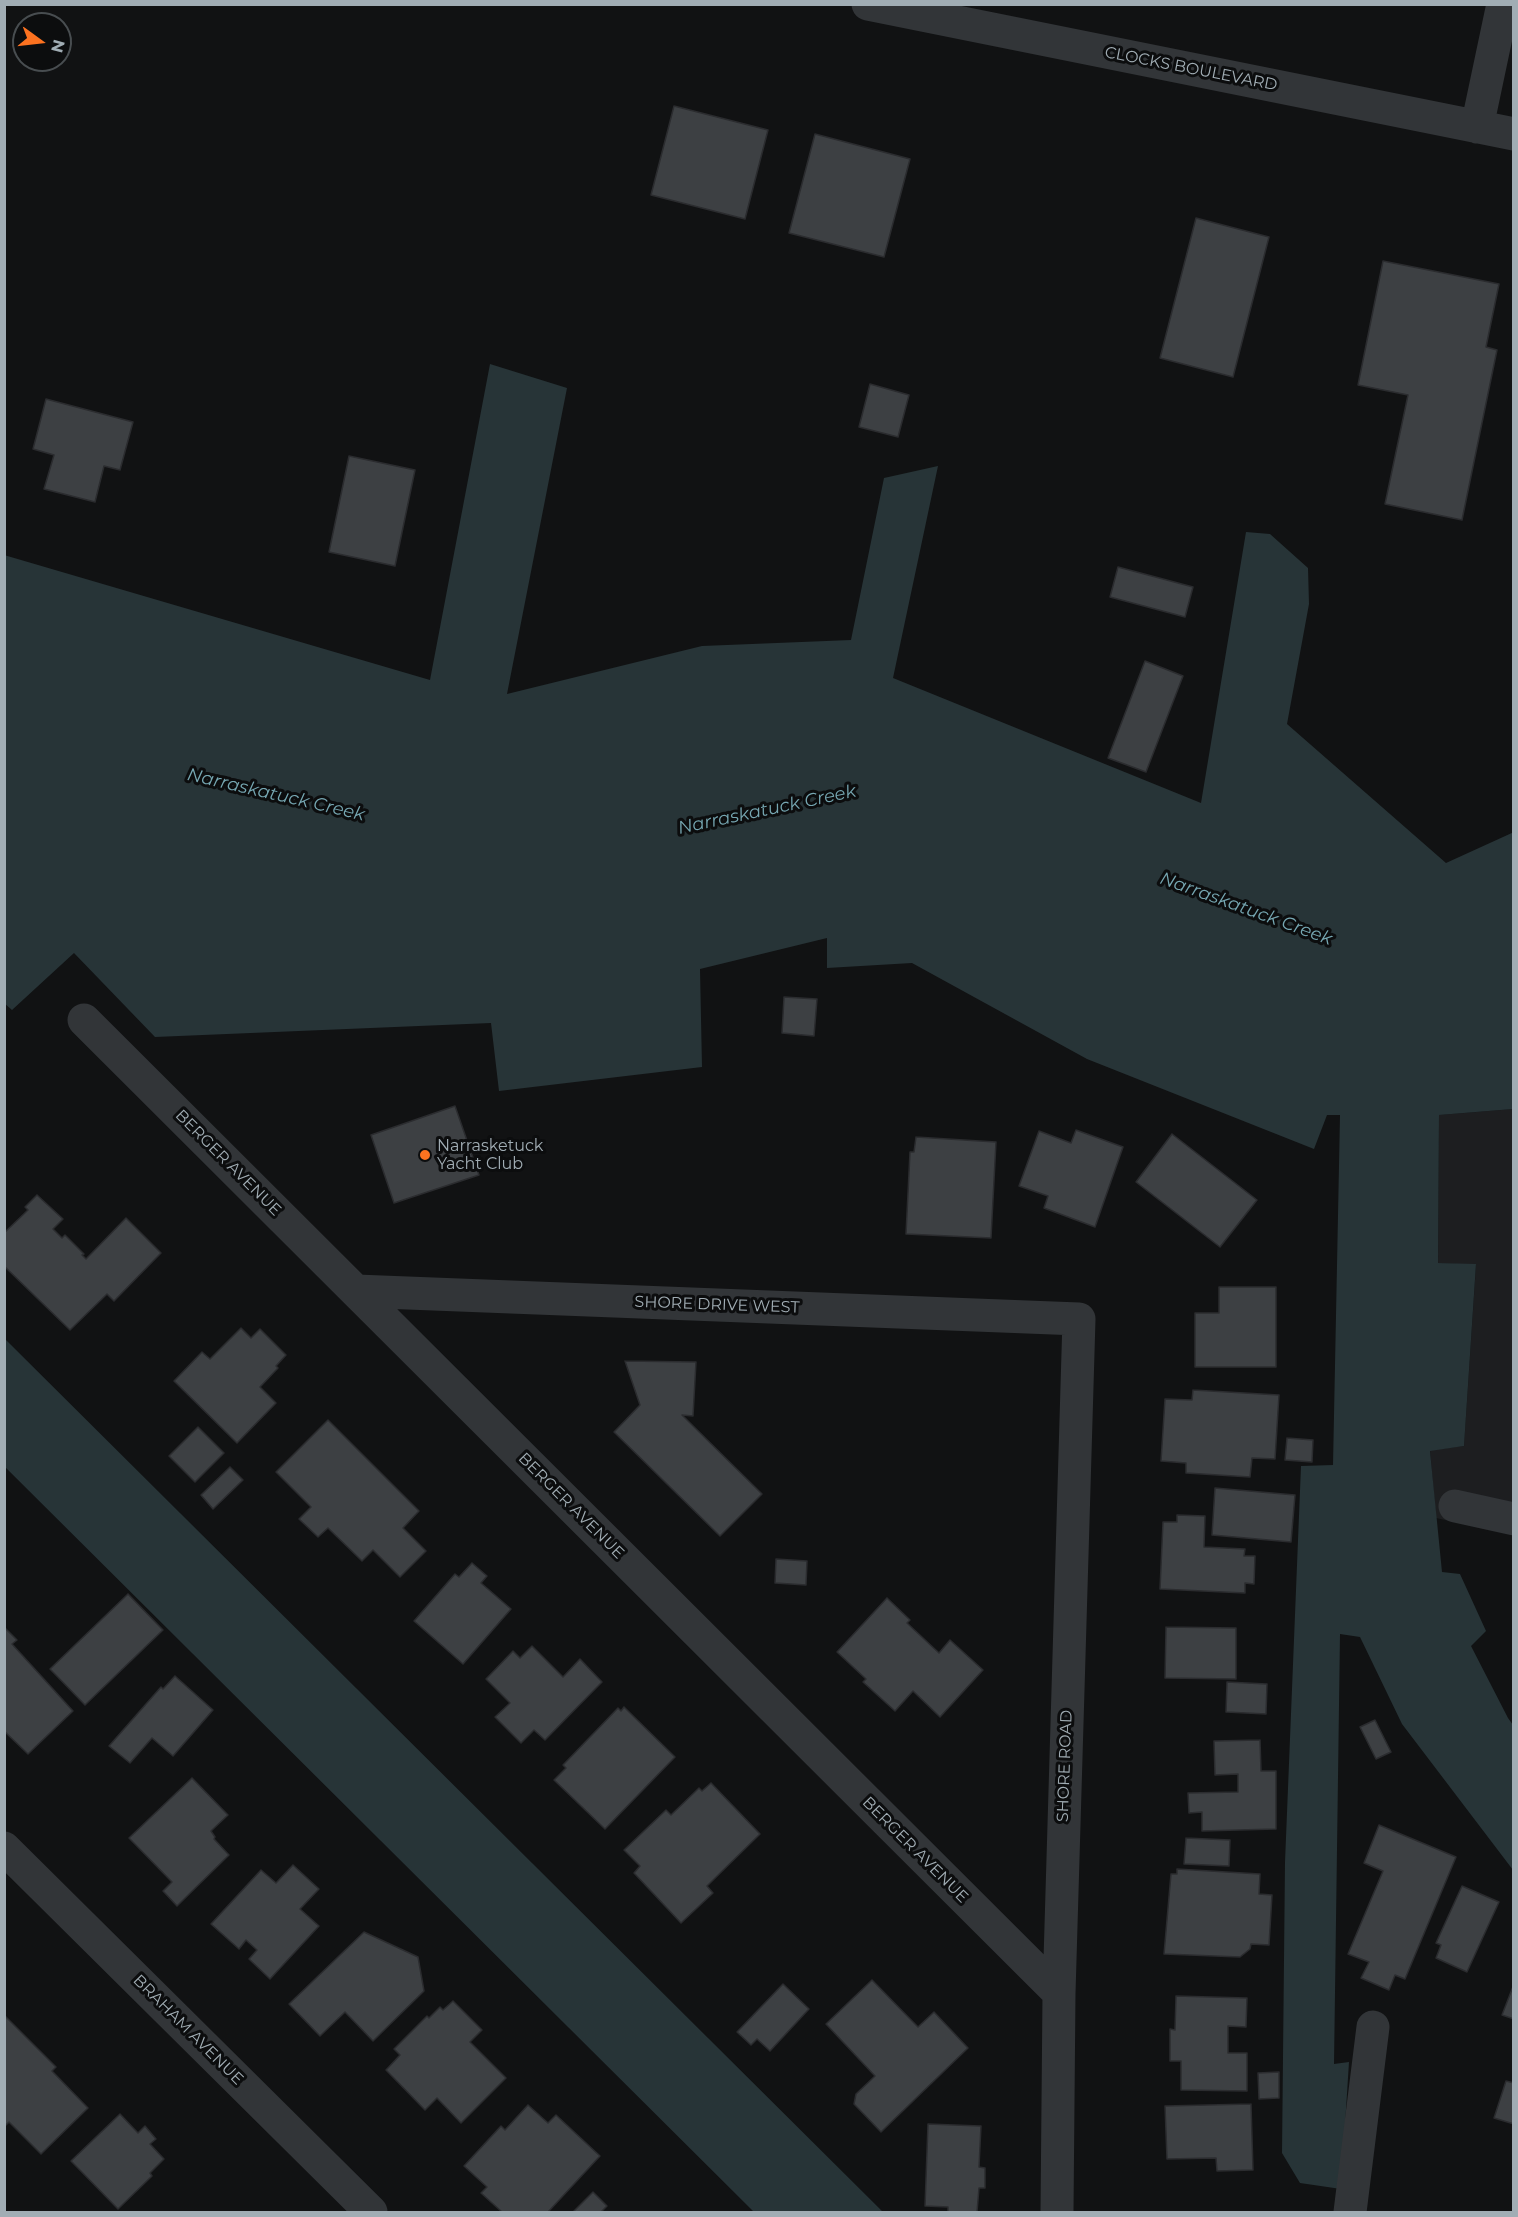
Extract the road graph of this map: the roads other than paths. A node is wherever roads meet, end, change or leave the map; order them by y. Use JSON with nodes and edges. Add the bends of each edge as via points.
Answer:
{"nodes":[{"id":1,"x":868,"y":4,"type":"edge"},
{"id":2,"x":1503,"y":4,"type":"edge"},
{"id":3,"x":940,"y":12,"type":"edge"},
{"id":4,"x":1477,"y":127,"type":"junction"},
{"id":5,"x":1514,"y":134,"type":"edge"},
{"id":6,"x":84,"y":1020,"type":"dead end"},
{"id":7,"x":356,"y":1291,"type":"junction"},
{"id":8,"x":1079,"y":1319,"type":"joint"},
{"id":9,"x":1455,"y":1506,"type":"dead end"},
{"id":10,"x":1514,"y":1519,"type":"edge"},
{"id":11,"x":4,"y":1848,"type":"edge"},
{"id":12,"x":1059,"y":1993,"type":"junction"},
{"id":13,"x":1373,"y":2027,"type":"dead end"},
{"id":14,"x":372,"y":2212,"type":"edge"},
{"id":15,"x":1057,"y":2212,"type":"edge"},
{"id":16,"x":1350,"y":2212,"type":"edge"}],
"edges":[{"from":1,"to":3,"type":"street","name":"CLOCKS BOULEVARD"},
{"from":2,"to":4,"type":"street"},
{"from":3,"to":4,"type":"street","name":"CLOCKS BOULEVARD"},
{"from":4,"to":5,"type":"street","name":"CLOCKS BOULEVARD"},
{"from":6,"to":7,"type":"street","name":"BERGER AVENUE"},
{"from":7,"to":8,"type":"street","name":"SHORE DRIVE WEST"},
{"from":7,"to":12,"type":"street","name":"BERGER AVENUE"},
{"from":8,"to":12,"type":"street","name":"SHORE ROAD"},
{"from":9,"to":10,"type":"street"},
{"from":11,"to":14,"type":"street","name":"BRAHAM AVENUE"},
{"from":12,"to":15,"type":"street","name":"SHORE ROAD"},
{"from":13,"to":16,"type":"street"}]}
